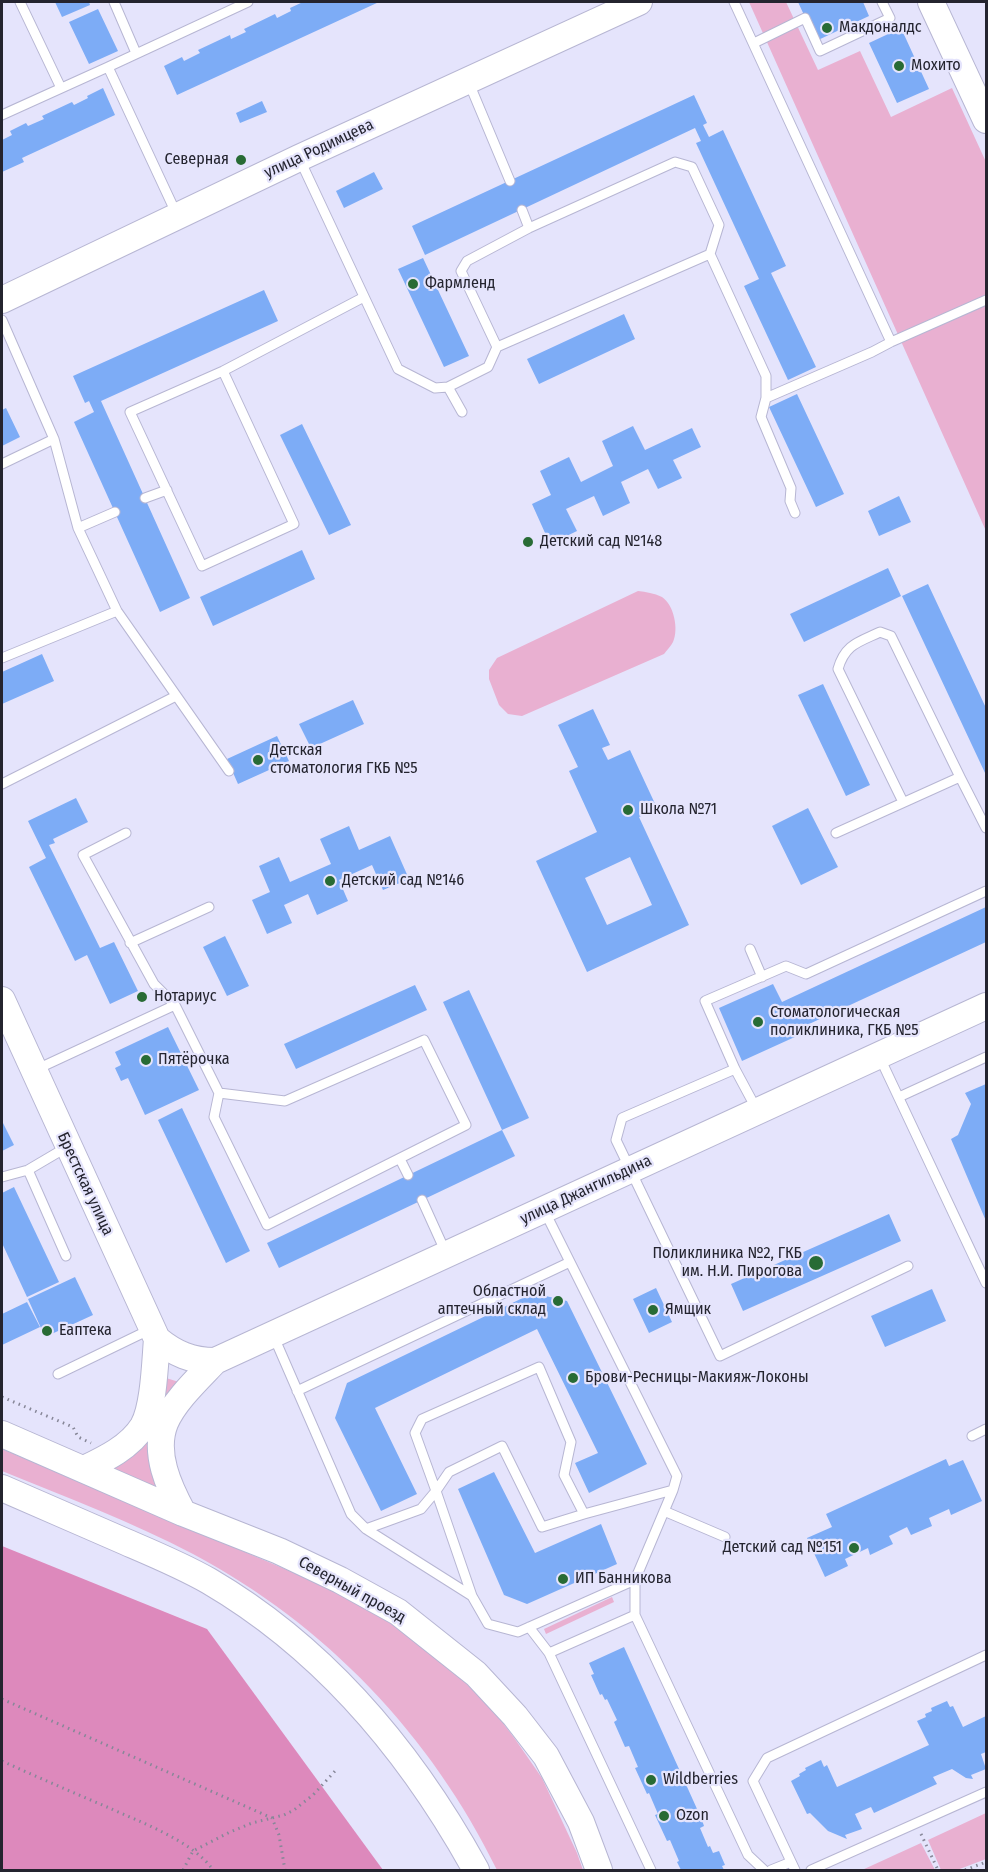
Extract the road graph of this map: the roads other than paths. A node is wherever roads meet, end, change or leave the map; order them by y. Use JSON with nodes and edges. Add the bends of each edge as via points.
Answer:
{"nodes":[{"id":1,"x":20,"y":2,"type":"edge"},
{"id":2,"x":114,"y":2,"type":"edge"},
{"id":3,"x":248,"y":2,"type":"edge"},
{"id":4,"x":639,"y":2,"type":"edge"},
{"id":5,"x":734,"y":2,"type":"edge"},
{"id":6,"x":882,"y":2,"type":"edge"},
{"id":7,"x":931,"y":2,"type":"edge"},
{"id":8,"x":754,"y":43,"type":"junction"},
{"id":9,"x":136,"y":53,"type":"junction"},
{"id":10,"x":108,"y":67,"type":"junction"},
{"id":11,"x":468,"y":80,"type":"junction"},
{"id":12,"x":61,"y":88,"type":"junction"},
{"id":13,"x":2,"y":115,"type":"edge"},
{"id":14,"x":987,"y":120,"type":"edge"},
{"id":15,"x":299,"y":158,"type":"junction"},
{"id":16,"x":510,"y":181,"type":"dead end"},
{"id":17,"x":522,"y":210,"type":"dead end"},
{"id":18,"x":177,"y":215,"type":"junction"},
{"id":19,"x":529,"y":228,"type":"junction"},
{"id":20,"x":710,"y":254,"type":"junction"},
{"id":21,"x":364,"y":297,"type":"junction"},
{"id":22,"x":2,"y":300,"type":"edge"},
{"id":23,"x":987,"y":300,"type":"edge"},
{"id":24,"x":2,"y":320,"type":"edge"},
{"id":25,"x":891,"y":342,"type":"junction"},
{"id":26,"x":497,"y":347,"type":"junction"},
{"id":27,"x":223,"y":370,"type":"junction"},
{"id":28,"x":448,"y":387,"type":"junction"},
{"id":29,"x":766,"y":398,"type":"junction"},
{"id":30,"x":462,"y":412,"type":"dead end"},
{"id":31,"x":54,"y":439,"type":"junction"},
{"id":32,"x":2,"y":464,"type":"edge"},
{"id":33,"x":167,"y":490,"type":"junction"},
{"id":34,"x":145,"y":498,"type":"dead end"},
{"id":35,"x":115,"y":512,"type":"dead end"},
{"id":36,"x":795,"y":513,"type":"dead end"},
{"id":37,"x":78,"y":528,"type":"junction"},
{"id":38,"x":117,"y":611,"type":"junction"},
{"id":39,"x":2,"y":658,"type":"edge"},
{"id":40,"x":176,"y":696,"type":"junction"},
{"id":41,"x":230,"y":771,"type":"dead end"},
{"id":42,"x":960,"y":777,"type":"junction"},
{"id":43,"x":2,"y":784,"type":"edge"},
{"id":44,"x":903,"y":802,"type":"junction"},
{"id":45,"x":987,"y":828,"type":"edge"},
{"id":46,"x":126,"y":833,"type":"dead end"},
{"id":47,"x":836,"y":833,"type":"dead end"},
{"id":48,"x":987,"y":891,"type":"edge"},
{"id":49,"x":209,"y":907,"type":"dead end"},
{"id":50,"x":130,"y":943,"type":"junction"},
{"id":51,"x":750,"y":948,"type":"dead end"},
{"id":52,"x":762,"y":976,"type":"junction"},
{"id":53,"x":2,"y":1000,"type":"edge"},
{"id":54,"x":175,"y":1005,"type":"junction"},
{"id":55,"x":987,"y":1006,"type":"edge"},
{"id":56,"x":878,"y":1055,"type":"junction"},
{"id":57,"x":987,"y":1057,"type":"edge"},
{"id":58,"x":735,"y":1069,"type":"junction"},
{"id":59,"x":33,"y":1071,"type":"junction"},
{"id":60,"x":219,"y":1093,"type":"junction"},
{"id":61,"x":899,"y":1097,"type":"junction"},
{"id":62,"x":758,"y":1111,"type":"junction"},
{"id":63,"x":68,"y":1147,"type":"junction"},
{"id":64,"x":400,"y":1159,"type":"junction"},
{"id":65,"x":629,"y":1169,"type":"junction"},
{"id":66,"x":28,"y":1170,"type":"junction"},
{"id":67,"x":408,"y":1175,"type":"dead end"},
{"id":68,"x":2,"y":1178,"type":"edge"},
{"id":69,"x":422,"y":1200,"type":"dead end"},
{"id":70,"x":544,"y":1210,"type":"junction"},
{"id":71,"x":447,"y":1255,"type":"junction"},
{"id":72,"x":66,"y":1256,"type":"dead end"},
{"id":73,"x":570,"y":1262,"type":"junction"},
{"id":74,"x":908,"y":1266,"type":"dead end"},
{"id":75,"x":987,"y":1283,"type":"edge"},
{"id":76,"x":154,"y":1334,"type":"junction"},
{"id":77,"x":273,"y":1334,"type":"junction"},
{"id":78,"x":215,"y":1361,"type":"junction"},
{"id":79,"x":58,"y":1374,"type":"dead end"},
{"id":80,"x":297,"y":1391,"type":"junction"},
{"id":81,"x":987,"y":1429,"type":"edge"},
{"id":82,"x":2,"y":1434,"type":"edge"},
{"id":83,"x":972,"y":1436,"type":"dead end"},
{"id":84,"x":84,"y":1469,"type":"junction"},
{"id":85,"x":2,"y":1488,"type":"edge"},
{"id":86,"x":673,"y":1490,"type":"junction"},
{"id":87,"x":436,"y":1491,"type":"junction"},
{"id":88,"x":664,"y":1511,"type":"junction"},
{"id":89,"x":183,"y":1513,"type":"junction"},
{"id":90,"x":584,"y":1514,"type":"junction"},
{"id":91,"x":366,"y":1529,"type":"junction"},
{"id":92,"x":725,"y":1537,"type":"dead end"},
{"id":93,"x":635,"y":1580,"type":"junction"},
{"id":94,"x":472,"y":1596,"type":"junction"},
{"id":95,"x":635,"y":1615,"type":"junction"},
{"id":96,"x":530,"y":1627,"type":"junction"},
{"id":97,"x":549,"y":1653,"type":"junction"},
{"id":98,"x":987,"y":1654,"type":"edge"},
{"id":99,"x":987,"y":1792,"type":"edge"},
{"id":100,"x":793,"y":1866,"type":"edge"},
{"id":101,"x":476,"y":1870,"type":"edge"},
{"id":102,"x":599,"y":1870,"type":"edge"},
{"id":103,"x":651,"y":1870,"type":"edge"},
{"id":104,"x":764,"y":1870,"type":"edge"},
{"id":105,"x":771,"y":1870,"type":"edge"},
{"id":106,"x":811,"y":1870,"type":"edge"}],
"edges":[{"from":1,"to":12,"type":"lane"},
{"from":2,"to":9,"type":"lane"},
{"from":3,"to":9,"type":"lane"},
{"from":4,"to":11,"type":"main road","name":"улица Родимцева"},
{"from":5,"to":8,"type":"lane"},
{"from":6,"to":8,"type":"lane","via":[[890,18],[820,51],[805,18]]},
{"from":7,"to":14,"type":"main road"},
{"from":8,"to":25,"type":"lane"},
{"from":9,"to":10,"type":"lane"},
{"from":10,"to":12,"type":"lane"},
{"from":10,"to":18,"type":"lane"},
{"from":11,"to":15,"type":"main road","name":"улица Родимцева"},
{"from":11,"to":16,"type":"lane"},
{"from":12,"to":13,"type":"lane"},
{"from":15,"to":18,"type":"main road","name":"улица Родимцева"},
{"from":15,"to":21,"type":"lane"},
{"from":17,"to":19,"type":"lane"},
{"from":18,"to":22,"type":"main road","name":"улица Родимцева"},
{"from":19,"to":20,"type":"lane","via":[[675,162],[692,166],[719,225]]},
{"from":19,"to":26,"type":"lane","via":[[467,261],[461,271]]},
{"from":20,"to":26,"type":"lane"},
{"from":20,"to":29,"type":"lane","via":[[765,376]]},
{"from":21,"to":27,"type":"lane"},
{"from":21,"to":28,"type":"lane","via":[[398,369],[435,388]]},
{"from":23,"to":25,"type":"lane"},
{"from":24,"to":31,"type":"lane"},
{"from":25,"to":29,"type":"lane"},
{"from":26,"to":28,"type":"lane","via":[[488,367]]},
{"from":27,"to":33,"type":"lane","via":[[130,412]]},
{"from":27,"to":33,"type":"lane","via":[[294,525],[202,566]]},
{"from":28,"to":30,"type":"lane"},
{"from":29,"to":36,"type":"lane","via":[[761,417],[791,488],[790,501]]},
{"from":31,"to":32,"type":"lane"},
{"from":31,"to":37,"type":"lane"},
{"from":33,"to":34,"type":"lane"},
{"from":35,"to":37,"type":"lane"},
{"from":37,"to":38,"type":"lane"},
{"from":38,"to":39,"type":"lane"},
{"from":38,"to":40,"type":"lane"},
{"from":40,"to":41,"type":"lane"},
{"from":40,"to":43,"type":"lane"},
{"from":42,"to":44,"type":"lane"},
{"from":42,"to":44,"type":"lane","via":[[891,636],[880,632],[851,645],[838,669]]},
{"from":42,"to":45,"type":"lane"},
{"from":44,"to":47,"type":"lane"},
{"from":46,"to":50,"type":"lane","via":[[83,855]]},
{"from":48,"to":52,"type":"lane","via":[[806,974],[786,966]]},
{"from":49,"to":50,"type":"lane"},
{"from":50,"to":54,"type":"lane","via":[[154,984]]},
{"from":51,"to":52,"type":"lane"},
{"from":52,"to":58,"type":"lane","via":[[705,1001]]},
{"from":53,"to":59,"type":"main road","name":"Брестская улица"},
{"from":54,"to":59,"type":"lane"},
{"from":54,"to":60,"type":"lane"},
{"from":55,"to":56,"type":"main road","name":"улица Джангильдина"},
{"from":56,"to":61,"type":"lane"},
{"from":56,"to":62,"type":"main road","name":"улица Джангильдина"},
{"from":57,"to":61,"type":"lane"},
{"from":58,"to":62,"type":"lane"},
{"from":58,"to":65,"type":"lane","via":[[622,1118],[616,1140]]},
{"from":59,"to":63,"type":"main road","name":"Брестская улица"},
{"from":60,"to":64,"type":"lane","via":[[214,1117],[267,1225]]},
{"from":60,"to":64,"type":"lane","via":[[285,1101],[424,1040],[466,1125]]},
{"from":61,"to":75,"type":"lane"},
{"from":62,"to":65,"type":"main road","name":"улица Джангильдина"},
{"from":63,"to":66,"type":"lane"},
{"from":63,"to":76,"type":"main road","name":"Брестская улица"},
{"from":64,"to":67,"type":"lane"},
{"from":65,"to":70,"type":"main road","name":"улица Джангильдина"},
{"from":65,"to":74,"type":"lane","via":[[720,1356]]},
{"from":66,"to":68,"type":"lane"},
{"from":66,"to":72,"type":"lane"},
{"from":69,"to":71,"type":"lane"},
{"from":70,"to":71,"type":"main road","name":"улица Джангильдина"},
{"from":70,"to":73,"type":"lane"},
{"from":71,"to":77,"type":"main road","name":"улица Джангильдина"},
{"from":73,"to":80,"type":"lane"},
{"from":73,"to":86,"type":"lane","via":[[677,1476]]},
{"from":76,"to":78,"type":"main road","via":[[183,1356]]},
{"from":76,"to":79,"type":"lane"},
{"from":76,"to":84,"type":"main road","via":[[149,1407],[143,1425],[114,1453]]},
{"from":77,"to":78,"type":"main road","name":"улица Джангильдина"},
{"from":77,"to":80,"type":"lane"},
{"from":78,"to":89,"type":"main road","via":[[165,1424],[163,1462]]},
{"from":80,"to":91,"type":"lane","via":[[351,1514]]},
{"from":81,"to":83,"type":"lane"},
{"from":82,"to":84,"type":"main road","name":"Северный проезд"},
{"from":84,"to":89,"type":"main road","name":"Северный проезд"},
{"from":85,"to":101,"type":"main road","via":[[208,1580],[286,1635],[370,1715],[410,1764]]},
{"from":86,"to":88,"type":"lane"},
{"from":86,"to":90,"type":"lane"},
{"from":87,"to":90,"type":"lane","via":[[449,1472],[502,1446],[542,1527]]},
{"from":87,"to":90,"type":"lane","via":[[416,1433],[422,1419],[539,1366],[571,1442],[564,1475]]},
{"from":87,"to":91,"type":"lane","via":[[421,1509]]},
{"from":87,"to":94,"type":"lane"},
{"from":88,"to":92,"type":"lane"},
{"from":88,"to":93,"type":"lane"},
{"from":89,"to":102,"type":"main road","name":"Северный проезд","via":[[340,1580],[398,1612],[476,1674],[546,1756],[581,1822]]},
{"from":91,"to":94,"type":"lane"},
{"from":93,"to":95,"type":"lane"},
{"from":93,"to":96,"type":"lane"},
{"from":94,"to":96,"type":"lane","via":[[488,1624],[518,1632]]},
{"from":95,"to":97,"type":"lane"},
{"from":95,"to":104,"type":"lane","via":[[748,1855]]},
{"from":96,"to":97,"type":"lane"},
{"from":97,"to":103,"type":"lane"},
{"from":98,"to":100,"type":"lane","via":[[767,1758],[753,1781]]},
{"from":99,"to":106,"type":"lane"},
{"from":100,"to":105,"type":"lane"}]}
